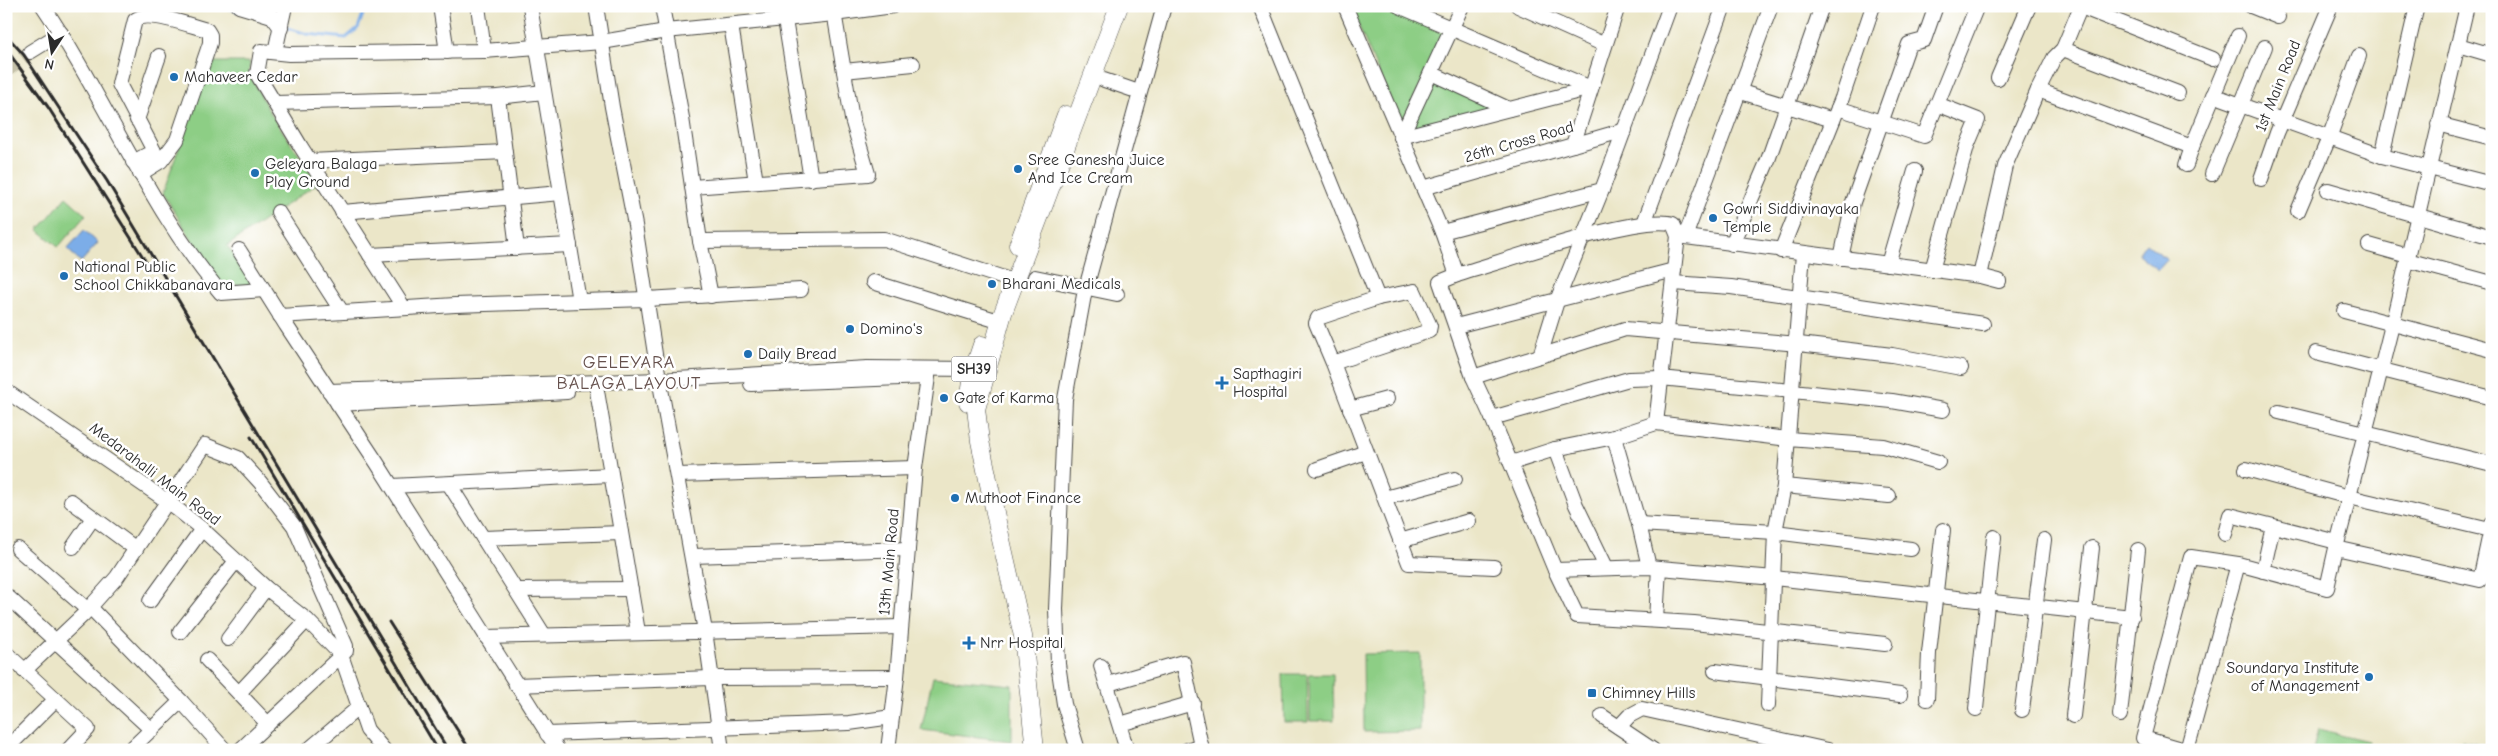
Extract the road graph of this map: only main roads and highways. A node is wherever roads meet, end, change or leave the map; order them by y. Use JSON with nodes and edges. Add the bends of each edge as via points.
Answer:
{"nodes":[{"id":1,"x":1108,"y":6,"type":"edge"},
{"id":2,"x":1119,"y":6,"type":"edge"},
{"id":3,"x":979,"y":375,"type":"junction"},
{"id":4,"x":1024,"y":750,"type":"edge"},
{"id":5,"x":1035,"y":750,"type":"edge"}],
"edges":[{"from":1,"to":3,"type":"main road","number":"SH39","via":[[1025,221],[992,319]]},
{"from":2,"to":3,"type":"main road"},
{"from":3,"to":4,"type":"main road","number":"SH39","via":[[968,400],[971,448],[1008,620]]},
{"from":3,"to":5,"type":"main road","via":[[976,409],[980,441],[1023,636]]}]}
